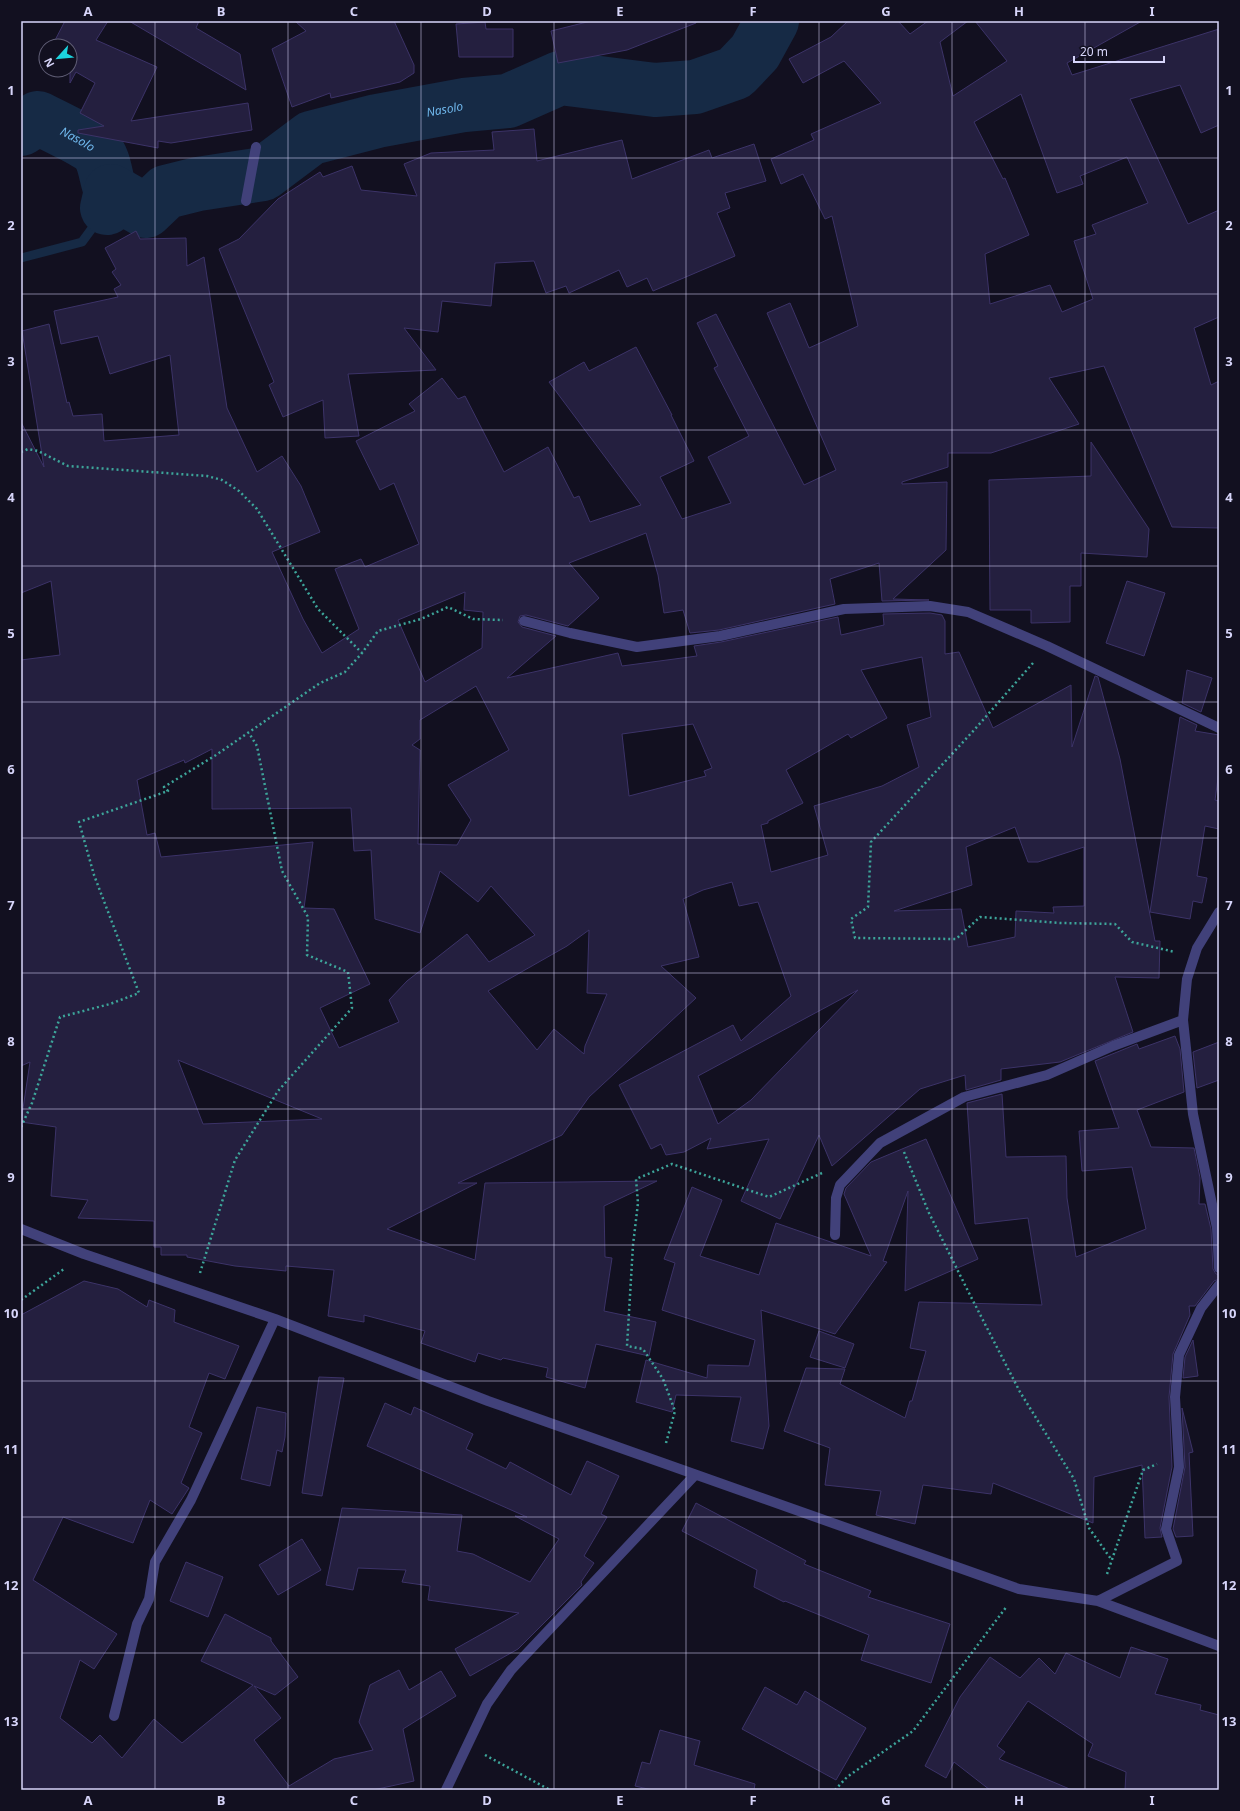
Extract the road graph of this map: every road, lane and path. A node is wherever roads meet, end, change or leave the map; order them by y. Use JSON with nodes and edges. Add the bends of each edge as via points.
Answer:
{"nodes":[{"id":1,"x":256,"y":147,"type":"dead end"},
{"id":2,"x":246,"y":201,"type":"dead end"},
{"id":3,"x":21,"y":452,"type":"edge"},
{"id":4,"x":524,"y":621,"type":"joint"},
{"id":5,"x":1047,"y":646,"type":"junction"},
{"id":6,"x":362,"y":653,"type":"junction"},
{"id":7,"x":1219,"y":728,"type":"edge"},
{"id":8,"x":249,"y":732,"type":"junction"},
{"id":9,"x":1219,"y":912,"type":"edge"},
{"id":10,"x":1194,"y":956,"type":"junction"},
{"id":11,"x":1184,"y":1020,"type":"junction"},
{"id":12,"x":21,"y":1127,"type":"edge"},
{"id":13,"x":898,"y":1135,"type":"junction"},
{"id":14,"x":826,"y":1171,"type":"dead end"},
{"id":15,"x":21,"y":1229,"type":"edge"},
{"id":16,"x":835,"y":1235,"type":"dead end"},
{"id":17,"x":84,"y":1254,"type":"junction"},
{"id":18,"x":1219,"y":1268,"type":"edge"},
{"id":19,"x":199,"y":1276,"type":"dead end"},
{"id":20,"x":1219,"y":1285,"type":"edge"},
{"id":21,"x":21,"y":1300,"type":"edge"},
{"id":22,"x":276,"y":1319,"type":"junction"},
{"id":23,"x":665,"y":1448,"type":"dead end"},
{"id":24,"x":1178,"y":1456,"type":"junction"},
{"id":25,"x":695,"y":1475,"type":"junction"},
{"id":26,"x":1111,"y":1559,"type":"junction"},
{"id":27,"x":1019,"y":1590,"type":"junction"},
{"id":28,"x":1098,"y":1601,"type":"junction"},
{"id":29,"x":1219,"y":1646,"type":"edge"},
{"id":30,"x":114,"y":1716,"type":"dead end"},
{"id":31,"x":468,"y":1746,"type":"junction"},
{"id":32,"x":446,"y":1790,"type":"edge"},
{"id":33,"x":550,"y":1790,"type":"edge"},
{"id":34,"x":835,"y":1790,"type":"edge"}],
"edges":[{"from":1,"to":2,"type":"street"},
{"from":3,"to":6,"type":"path","via":[[38,450],[68,466],[207,476],[222,480],[239,491],[257,509],[318,609]]},
{"from":4,"to":5,"type":"street","via":[[637,647],[720,636],[844,609],[930,606],[968,612]]},
{"from":4,"to":6,"type":"path","via":[[473,619],[448,607],[421,619],[378,631]]},
{"from":5,"to":7,"type":"street"},
{"from":5,"to":10,"type":"path","via":[[871,842],[868,907],[852,919],[855,938],[956,939],[980,917],[1116,924],[1132,942]]},
{"from":6,"to":8,"type":"path","via":[[345,672],[320,683]]},
{"from":8,"to":12,"type":"path","via":[[164,787],[168,791],[79,822],[94,875],[139,993],[110,1004],[60,1017],[32,1103]]},
{"from":8,"to":19,"type":"path","via":[[257,746],[282,871],[308,917],[307,955],[348,972],[352,1008],[278,1091],[235,1160]]},
{"from":9,"to":10,"type":"street"},
{"from":10,"to":11,"type":"street","via":[[1187,979]]},
{"from":11,"to":13,"type":"street","via":[[1113,1046],[1047,1075],[964,1097]]},
{"from":11,"to":18,"type":"street","via":[[1193,1114],[1217,1228]]},
{"from":13,"to":16,"type":"street","via":[[880,1143],[840,1185],[836,1198]]},
{"from":13,"to":26,"type":"path","via":[[926,1207],[969,1293],[1020,1392],[1074,1479],[1089,1528]]},
{"from":14,"to":23,"type":"path","via":[[769,1198],[672,1164],[636,1179],[638,1203],[627,1346],[644,1349],[665,1386],[675,1411]]},
{"from":15,"to":17,"type":"street"},
{"from":17,"to":21,"type":"path"},
{"from":17,"to":22,"type":"street"},
{"from":20,"to":24,"type":"street","via":[[1201,1308],[1179,1355],[1175,1397]]},
{"from":22,"to":25,"type":"street","via":[[488,1401]]},
{"from":22,"to":30,"type":"street","via":[[191,1500],[155,1562],[149,1598],[137,1624]]},
{"from":24,"to":26,"type":"path","via":[[1143,1470]]},
{"from":24,"to":28,"type":"street","via":[[1179,1467],[1166,1529],[1177,1561]]},
{"from":25,"to":27,"type":"street"},
{"from":25,"to":31,"type":"street","via":[[511,1670],[487,1704]]},
{"from":26,"to":28,"type":"path"},
{"from":27,"to":28,"type":"street"},
{"from":27,"to":34,"type":"path","via":[[913,1731],[847,1777]]},
{"from":28,"to":29,"type":"street"},
{"from":31,"to":32,"type":"street"},
{"from":31,"to":33,"type":"path"}]}
